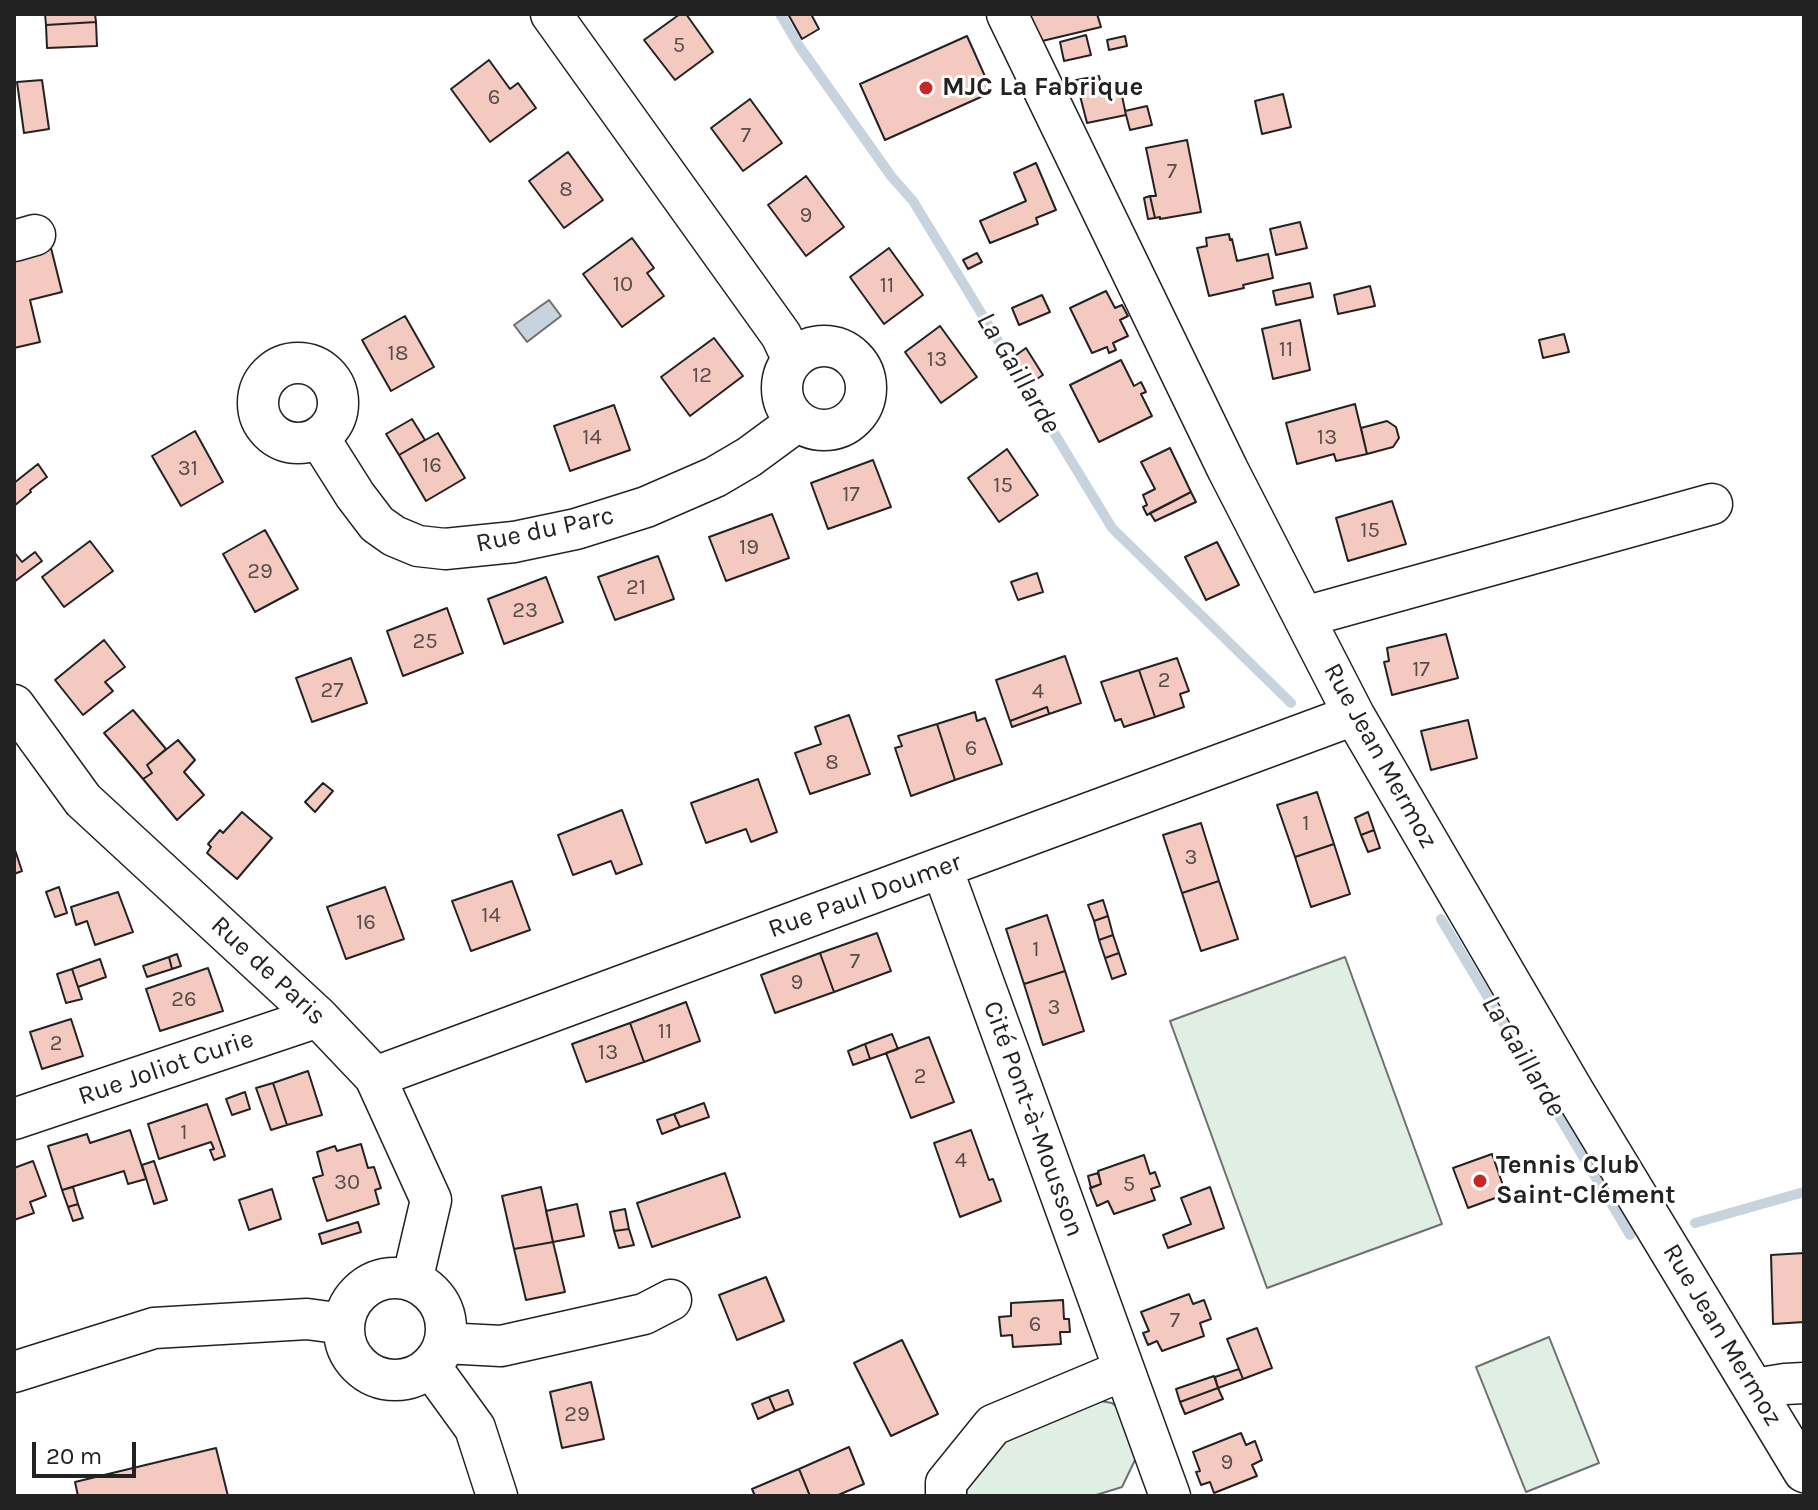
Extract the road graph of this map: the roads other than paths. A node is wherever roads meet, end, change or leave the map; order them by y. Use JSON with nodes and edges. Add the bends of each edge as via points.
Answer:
{"nodes":[{"id":1,"x":551,"y":14,"type":"edge"},
{"id":2,"x":1007,"y":14,"type":"edge"},
{"id":3,"x":793,"y":360,"type":"junction"},
{"id":4,"x":798,"y":421,"type":"junction"},
{"id":5,"x":319,"y":438,"type":"dead end"},
{"id":6,"x":1712,"y":504,"type":"dead end"},
{"id":7,"x":1304,"y":617,"type":"junction"},
{"id":8,"x":14,"y":705,"type":"edge"},
{"id":9,"x":1354,"y":715,"type":"junction"},
{"id":10,"x":31,"y":756,"type":"edge"},
{"id":11,"x":942,"y":868,"type":"junction"},
{"id":12,"x":318,"y":1017,"type":"junction"},
{"id":13,"x":375,"y":1077,"type":"junction"},
{"id":14,"x":14,"y":1119,"type":"edge"},
{"id":15,"x":412,"y":1281,"type":"junction"},
{"id":16,"x":671,"y":1300,"type":"dead end"},
{"id":17,"x":344,"y":1324,"type":"junction"},
{"id":18,"x":437,"y":1354,"type":"junction"},
{"id":19,"x":1124,"y":1370,"type":"junction"},
{"id":20,"x":14,"y":1372,"type":"edge"},
{"id":21,"x":1804,"y":1383,"type":"edge"},
{"id":22,"x":1754,"y":1389,"type":"junction"},
{"id":23,"x":1804,"y":1472,"type":"edge"},
{"id":24,"x":1159,"y":1493,"type":"edge"},
{"id":25,"x":497,"y":1496,"type":"edge"},
{"id":26,"x":946,"y":1496,"type":"edge"}],
"edges":[{"from":1,"to":3,"type":"street","via":[[781,335]]},
{"from":2,"to":7,"type":"street","name":"Rue Jean Mermoz"},
{"from":3,"to":4,"type":"street","via":[[785,371],[783,398]]},
{"from":3,"to":4,"type":"street","via":[[817,346],[830,346],[855,359],[866,384],[865,398],[850,421],[824,430]]},
{"from":4,"to":5,"type":"street","name":"Rue du Parc","via":[[715,477],[646,507],[514,542],[445,549],[418,546],[377,524]]},
{"from":6,"to":7,"type":"street"},
{"from":7,"to":9,"type":"street","name":"Rue Jean Mermoz"},
{"from":8,"to":10,"type":"street","name":"Rue de Paris"},
{"from":9,"to":11,"type":"street","name":"Rue Paul Doumer"},
{"from":9,"to":22,"type":"street","name":"Rue Jean Mermoz"},
{"from":10,"to":12,"type":"street","name":"Rue de Paris"},
{"from":11,"to":13,"type":"street","name":"Rue Paul Doumer"},
{"from":11,"to":19,"type":"street","name":"Cité Pont-à-Mousson"},
{"from":12,"to":13,"type":"street","name":"Rue de Paris"},
{"from":12,"to":14,"type":"street","name":"Rue Joliot Curie"},
{"from":13,"to":15,"type":"street","name":"Rue de Paris","via":[[431,1200]]},
{"from":15,"to":17,"type":"street","via":[[398,1277],[368,1285],[356,1295]]},
{"from":15,"to":18,"type":"street","via":[[437,1299],[443,1313],[446,1328]]},
{"from":16,"to":18,"type":"street","via":[[644,1314],[501,1346]]},
{"from":17,"to":18,"type":"street","via":[[353,1357],[381,1378],[415,1376]]},
{"from":17,"to":20,"type":"street","via":[[307,1319],[154,1328]]},
{"from":18,"to":25,"type":"street","via":[[475,1428]]},
{"from":19,"to":24,"type":"street","name":"Cité Pont-à-Mousson"},
{"from":19,"to":26,"type":"street","via":[[993,1425],[946,1483]]},
{"from":21,"to":22,"type":"street"},
{"from":22,"to":23,"type":"street","name":"Rue Jean Mermoz"}]}
